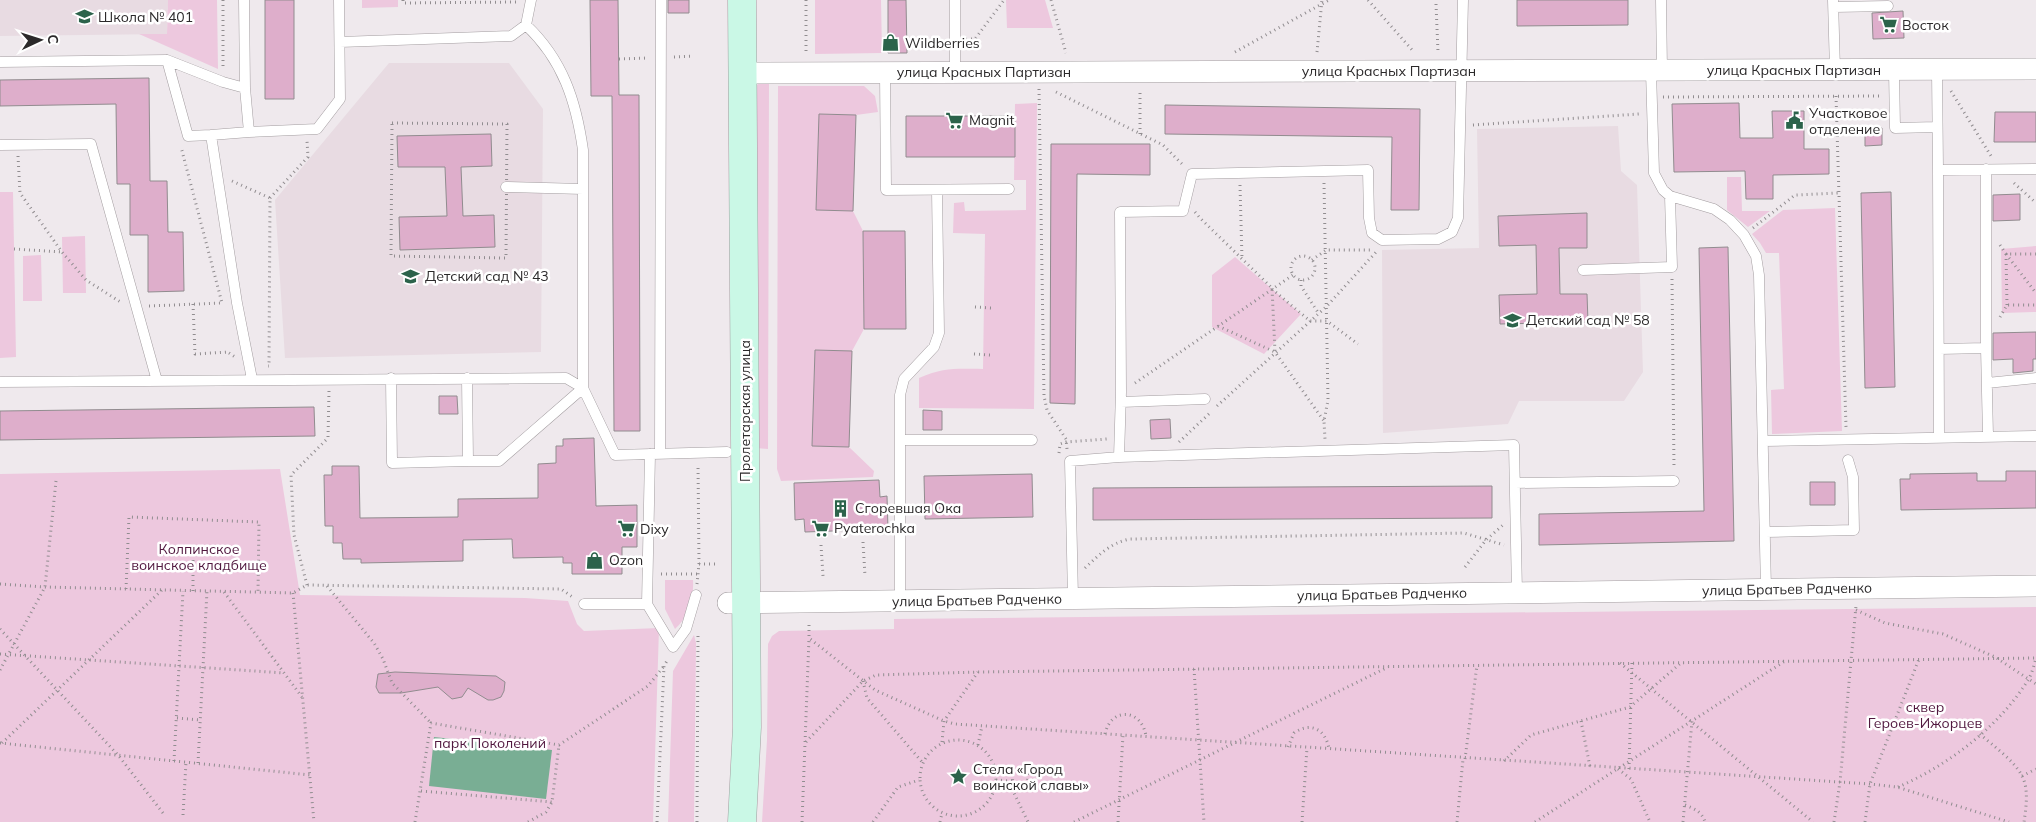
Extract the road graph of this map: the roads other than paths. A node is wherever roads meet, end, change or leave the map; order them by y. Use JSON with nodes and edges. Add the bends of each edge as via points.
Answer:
{"nodes":[{"id":1,"x":244,"y":0,"type":"edge"},
{"id":2,"x":339,"y":0,"type":"edge"},
{"id":3,"x":661,"y":0,"type":"edge"},
{"id":4,"x":724,"y":0,"type":"edge"},
{"id":5,"x":742,"y":0,"type":"edge"},
{"id":6,"x":955,"y":0,"type":"edge"},
{"id":7,"x":1463,"y":0,"type":"edge"},
{"id":8,"x":1661,"y":0,"type":"edge"},
{"id":9,"x":531,"y":1,"type":"edge"},
{"id":10,"x":1833,"y":4,"type":"edge"},
{"id":11,"x":1888,"y":6,"type":"dead end"},
{"id":12,"x":526,"y":25,"type":"junction"},
{"id":13,"x":340,"y":42,"type":"junction"},
{"id":14,"x":167,"y":60,"type":"junction"},
{"id":15,"x":0,"y":62,"type":"edge"},
{"id":16,"x":1835,"y":70,"type":"junction"},
{"id":17,"x":1894,"y":70,"type":"junction"},
{"id":18,"x":2036,"y":70,"type":"edge"},
{"id":19,"x":1462,"y":71,"type":"junction"},
{"id":20,"x":1656,"y":71,"type":"junction"},
{"id":21,"x":955,"y":72,"type":"junction"},
{"id":22,"x":742,"y":73,"type":"junction"},
{"id":23,"x":885,"y":73,"type":"junction"},
{"id":24,"x":1942,"y":76,"type":"junction"},
{"id":25,"x":245,"y":88,"type":"junction"},
{"id":26,"x":1937,"y":127,"type":"junction"},
{"id":27,"x":249,"y":132,"type":"junction"},
{"id":28,"x":211,"y":135,"type":"junction"},
{"id":29,"x":0,"y":145,"type":"edge"},
{"id":30,"x":1986,"y":169,"type":"junction"},
{"id":31,"x":2036,"y":169,"type":"edge"},
{"id":32,"x":1938,"y":170,"type":"junction"},
{"id":33,"x":506,"y":187,"type":"road end"},
{"id":34,"x":583,"y":189,"type":"junction"},
{"id":35,"x":1009,"y":189,"type":"dead end"},
{"id":36,"x":937,"y":190,"type":"junction"},
{"id":37,"x":1670,"y":196,"type":"junction"},
{"id":38,"x":1582,"y":270,"type":"dead end"},
{"id":39,"x":1986,"y":348,"type":"junction"},
{"id":40,"x":1939,"y":349,"type":"junction"},
{"id":41,"x":391,"y":378,"type":"junction"},
{"id":42,"x":467,"y":378,"type":"junction"},
{"id":43,"x":2036,"y":378,"type":"edge"},
{"id":44,"x":252,"y":379,"type":"junction"},
{"id":45,"x":158,"y":380,"type":"junction"},
{"id":46,"x":0,"y":382,"type":"edge"},
{"id":47,"x":1987,"y":383,"type":"junction"},
{"id":48,"x":583,"y":388,"type":"junction"},
{"id":49,"x":1121,"y":397,"type":"junction"},
{"id":50,"x":1205,"y":399,"type":"dead end"},
{"id":51,"x":1939,"y":436,"type":"junction"},
{"id":52,"x":1988,"y":436,"type":"junction"},
{"id":53,"x":2036,"y":436,"type":"edge"},
{"id":54,"x":900,"y":440,"type":"junction"},
{"id":55,"x":1032,"y":440,"type":"dead end"},
{"id":56,"x":1764,"y":441,"type":"junction"},
{"id":57,"x":728,"y":452,"type":"junction"},
{"id":58,"x":655,"y":454,"type":"junction"},
{"id":59,"x":1119,"y":457,"type":"junction"},
{"id":60,"x":1848,"y":460,"type":"dead end"},
{"id":61,"x":468,"y":461,"type":"junction"},
{"id":62,"x":1674,"y":481,"type":"road end"},
{"id":63,"x":1515,"y":483,"type":"junction"},
{"id":64,"x":1765,"y":532,"type":"junction"},
{"id":65,"x":2036,"y":586,"type":"edge"},
{"id":66,"x":1766,"y":589,"type":"junction"},
{"id":67,"x":1517,"y":592,"type":"junction"},
{"id":68,"x":696,"y":595,"type":"road end"},
{"id":69,"x":1073,"y":598,"type":"junction"},
{"id":70,"x":900,"y":601,"type":"junction"},
{"id":71,"x":737,"y":603,"type":"junction"},
{"id":72,"x":584,"y":604,"type":"road end"},
{"id":73,"x":647,"y":604,"type":"junction"},
{"id":74,"x":724,"y":822,"type":"edge"},
{"id":75,"x":742,"y":822,"type":"edge"}],
"edges":[{"from":1,"to":25,"type":"lane"},
{"from":2,"to":13,"type":"lane"},
{"from":3,"to":58,"type":"lane"},
{"from":4,"to":57,"type":"main road","name":"Пролетарская улица"},
{"from":5,"to":22,"type":"main road","name":"Пролетарская улица"},
{"from":6,"to":21,"type":"lane"},
{"from":7,"to":19,"type":"lane"},
{"from":8,"to":20,"type":"lane"},
{"from":9,"to":12,"type":"lane"},
{"from":10,"to":11,"type":"lane"},
{"from":10,"to":16,"type":"lane"},
{"from":12,"to":13,"type":"lane","via":[[511,36]]},
{"from":12,"to":34,"type":"lane","via":[[538,36],[567,82],[583,150]]},
{"from":13,"to":27,"type":"lane","via":[[340,99],[317,128]]},
{"from":14,"to":15,"type":"lane"},
{"from":14,"to":25,"type":"lane"},
{"from":14,"to":28,"type":"lane","via":[[188,136]]},
{"from":16,"to":17,"type":"street","name":"улица Красных Партизан"},
{"from":16,"to":20,"type":"street","name":"улица Красных Партизан"},
{"from":17,"to":24,"type":"street","name":"улица Красных Партизан"},
{"from":17,"to":26,"type":"lane","via":[[1895,128]]},
{"from":18,"to":24,"type":"street","name":"улица Красных Партизан"},
{"from":19,"to":20,"type":"street","name":"улица Красных Партизан"},
{"from":19,"to":21,"type":"street","name":"улица Красных Партизан","via":[[1140,72],[1039,78]]},
{"from":19,"to":49,"type":"lane","via":[[1458,218],[1452,232],[1438,239],[1380,245],[1372,233],[1369,218],[1368,170],[1240,173],[1190,169],[1183,211],[1120,212]]},
{"from":20,"to":37,"type":"lane","via":[[1654,173]]},
{"from":21,"to":23,"type":"street","name":"улица Красных Партизан"},
{"from":22,"to":23,"type":"street","name":"улица Красных Партизан"},
{"from":22,"to":71,"type":"main road","name":"Пролетарская улица"},
{"from":23,"to":36,"type":"lane","via":[[886,190]]},
{"from":24,"to":26,"type":"lane"},
{"from":25,"to":27,"type":"lane"},
{"from":26,"to":32,"type":"lane"},
{"from":27,"to":28,"type":"lane"},
{"from":28,"to":44,"type":"lane","via":[[236,303]]},
{"from":29,"to":45,"type":"lane","via":[[91,144]]},
{"from":30,"to":31,"type":"lane"},
{"from":30,"to":32,"type":"lane"},
{"from":30,"to":39,"type":"lane"},
{"from":32,"to":40,"type":"lane"},
{"from":33,"to":34,"type":"lane"},
{"from":34,"to":48,"type":"lane"},
{"from":35,"to":36,"type":"lane"},
{"from":36,"to":54,"type":"lane","via":[[939,333],[934,347],[904,379],[900,395]]},
{"from":37,"to":38,"type":"lane","via":[[1672,267]]},
{"from":37,"to":56,"type":"lane","via":[[1714,209],[1730,220],[1744,235],[1756,256]]},
{"from":39,"to":40,"type":"lane"},
{"from":39,"to":47,"type":"lane"},
{"from":40,"to":51,"type":"lane"},
{"from":41,"to":42,"type":"lane"},
{"from":41,"to":44,"type":"lane"},
{"from":41,"to":61,"type":"lane","via":[[392,463]]},
{"from":42,"to":48,"type":"lane","via":[[566,378]]},
{"from":42,"to":61,"type":"lane"},
{"from":43,"to":47,"type":"lane"},
{"from":44,"to":45,"type":"lane"},
{"from":45,"to":46,"type":"lane"},
{"from":47,"to":52,"type":"lane"},
{"from":48,"to":58,"type":"lane","via":[[615,455]]},
{"from":48,"to":61,"type":"lane","via":[[499,461]]},
{"from":49,"to":50,"type":"lane"},
{"from":49,"to":59,"type":"lane"},
{"from":51,"to":52,"type":"lane"},
{"from":51,"to":56,"type":"lane"},
{"from":52,"to":53,"type":"lane"},
{"from":54,"to":55,"type":"lane"},
{"from":54,"to":70,"type":"lane"},
{"from":56,"to":64,"type":"lane"},
{"from":57,"to":58,"type":"lane"},
{"from":57,"to":71,"type":"main road","name":"Пролетарская улица"},
{"from":58,"to":73,"type":"lane"},
{"from":59,"to":63,"type":"lane","via":[[1514,445]]},
{"from":59,"to":69,"type":"lane","via":[[1070,461]]},
{"from":60,"to":64,"type":"lane","via":[[1853,477],[1854,530]]},
{"from":62,"to":63,"type":"lane"},
{"from":63,"to":67,"type":"lane"},
{"from":64,"to":66,"type":"lane"},
{"from":65,"to":66,"type":"street","name":"улица Братьев Радченко"},
{"from":66,"to":67,"type":"street","name":"улица Братьев Радченко"},
{"from":67,"to":69,"type":"street","name":"улица Братьев Радченко"},
{"from":68,"to":73,"type":"lane","via":[[686,629],[673,647]]},
{"from":69,"to":70,"type":"street","name":"улица Братьев Радченко"},
{"from":70,"to":71,"type":"street","name":"улица Братьев Радченко"},
{"from":71,"to":74,"type":"main road","name":"Пролетарская улица"},
{"from":71,"to":75,"type":"main road","name":"Пролетарская улица","via":[[747,727]]},
{"from":72,"to":73,"type":"lane"}]}
